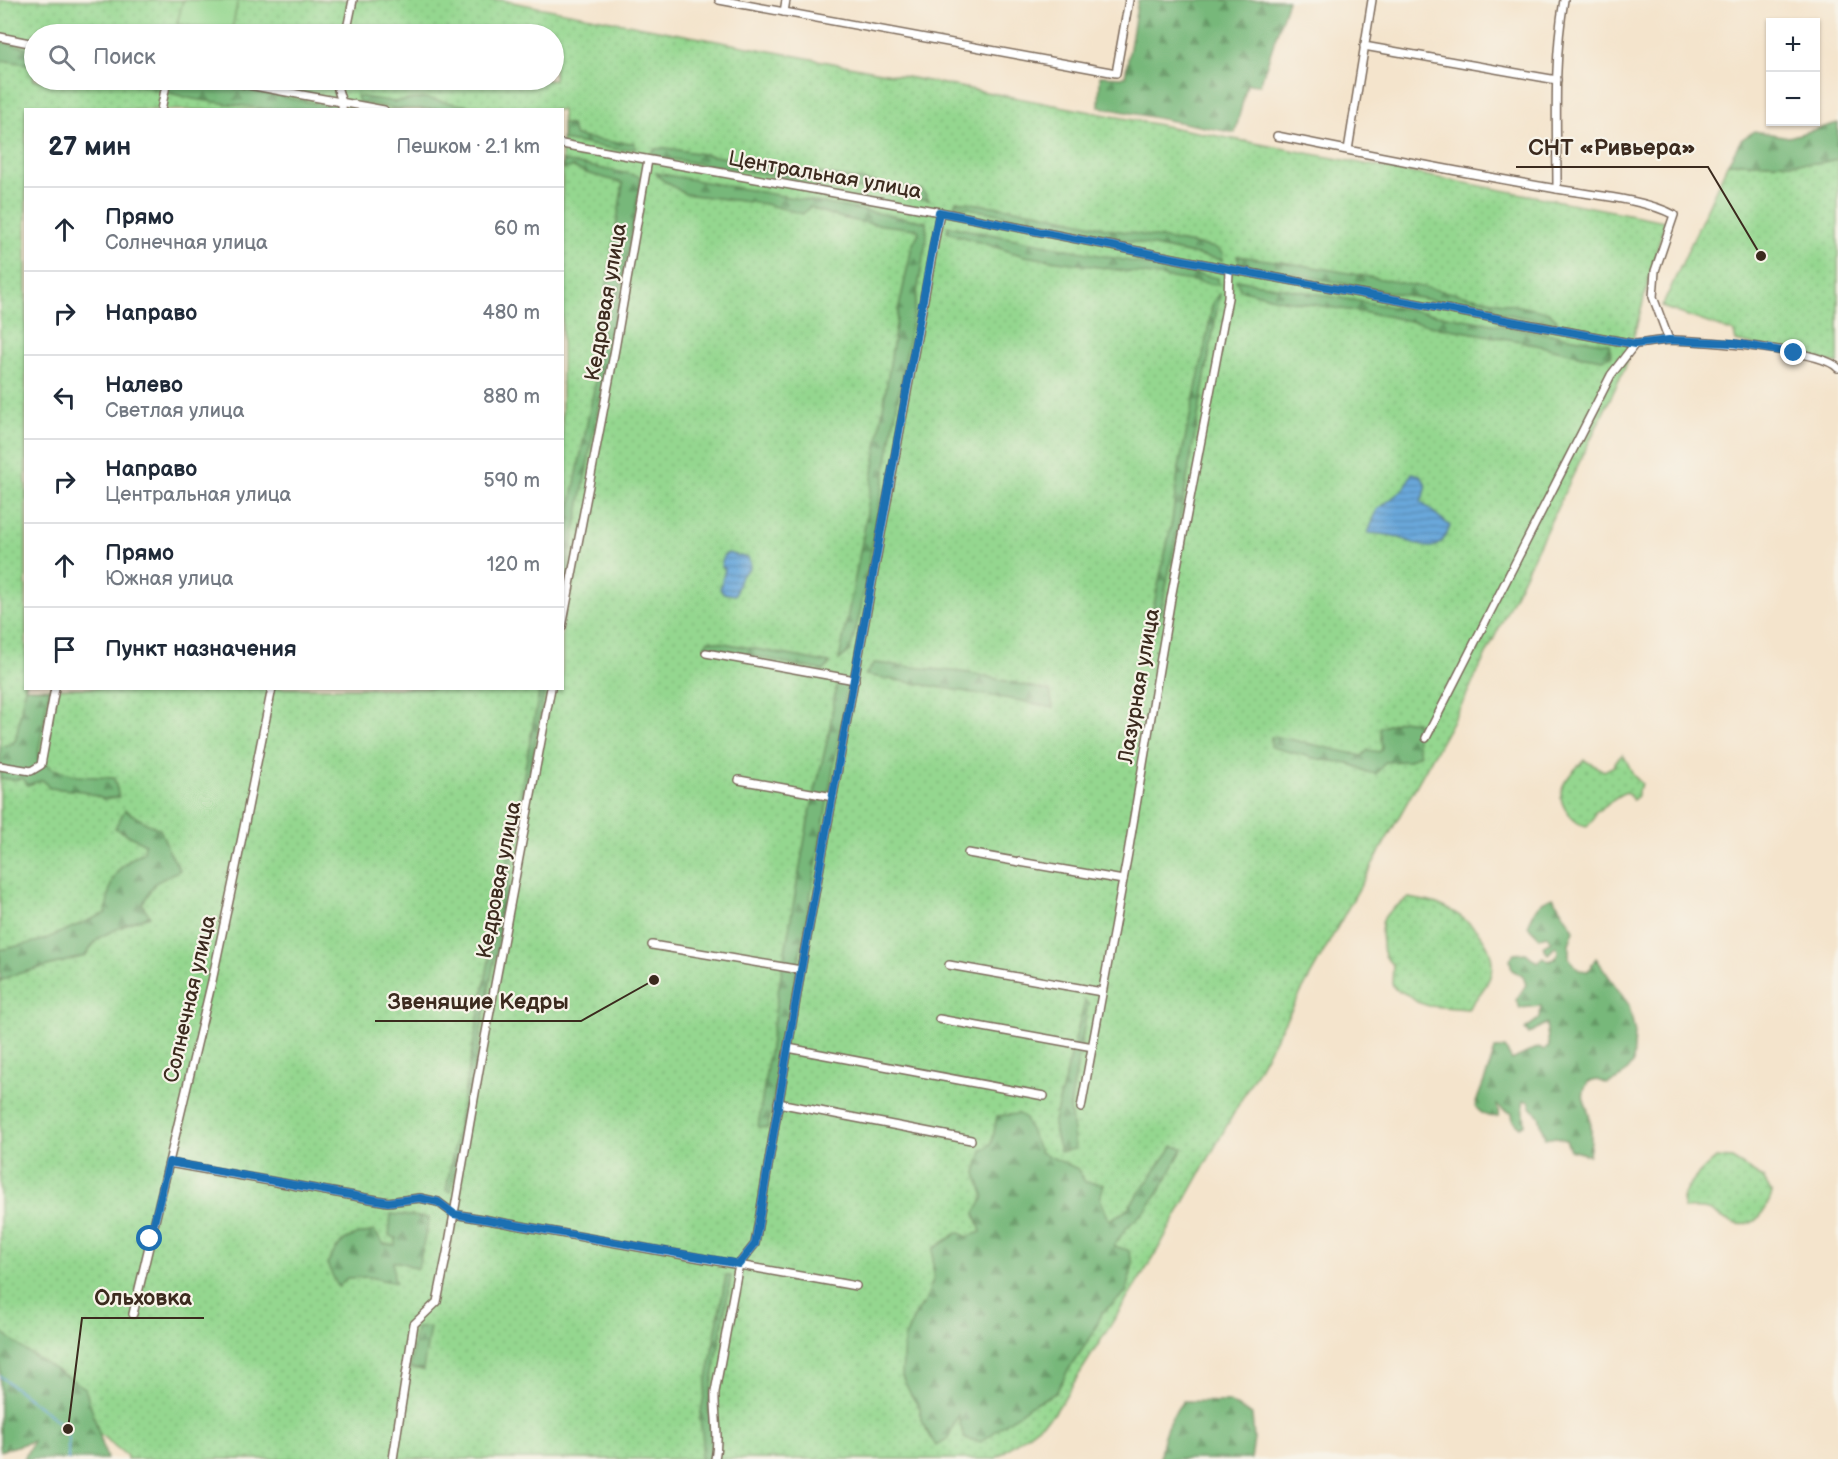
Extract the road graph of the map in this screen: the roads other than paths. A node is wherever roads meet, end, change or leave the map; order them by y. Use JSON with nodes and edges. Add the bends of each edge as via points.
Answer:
{"nodes":[{"id":1,"x":353,"y":0,"type":"edge"},
{"id":2,"x":719,"y":0,"type":"edge"},
{"id":3,"x":786,"y":0,"type":"edge"},
{"id":4,"x":1129,"y":0,"type":"edge"},
{"id":5,"x":1372,"y":0,"type":"edge"},
{"id":6,"x":1564,"y":0,"type":"edge"},
{"id":7,"x":784,"y":12,"type":"junction"},
{"id":8,"x":348,"y":24,"type":"edge"},
{"id":9,"x":0,"y":37,"type":"edge"},
{"id":10,"x":24,"y":42,"type":"edge"},
{"id":11,"x":1364,"y":46,"type":"junction"},
{"id":12,"x":1557,"y":80,"type":"junction"},
{"id":13,"x":165,"y":90,"type":"edge"},
{"id":14,"x":268,"y":90,"type":"edge"},
{"id":15,"x":337,"y":90,"type":"edge"},
{"id":16,"x":343,"y":106,"type":"edge"},
{"id":17,"x":161,"y":108,"type":"edge"},
{"id":18,"x":364,"y":108,"type":"edge"},
{"id":19,"x":1277,"y":136,"type":"dead end"},
{"id":20,"x":564,"y":144,"type":"edge"},
{"id":21,"x":1348,"y":150,"type":"junction"},
{"id":22,"x":648,"y":160,"type":"junction"},
{"id":23,"x":1557,"y":189,"type":"junction"},
{"id":24,"x":939,"y":212,"type":"junction"},
{"id":25,"x":1229,"y":269,"type":"junction"},
{"id":26,"x":1669,"y":340,"type":"junction"},
{"id":27,"x":1635,"y":344,"type":"junction"},
{"id":28,"x":1838,"y":368,"type":"edge"},
{"id":29,"x":564,"y":616,"type":"edge"},
{"id":30,"x":706,"y":653,"type":"dead end"},
{"id":31,"x":855,"y":680,"type":"junction"},
{"id":32,"x":55,"y":690,"type":"edge"},
{"id":33,"x":272,"y":690,"type":"edge"},
{"id":34,"x":551,"y":690,"type":"edge"},
{"id":35,"x":1426,"y":738,"type":"dead end"},
{"id":36,"x":0,"y":766,"type":"edge"},
{"id":37,"x":739,"y":780,"type":"dead end"},
{"id":38,"x":833,"y":797,"type":"junction"},
{"id":39,"x":968,"y":853,"type":"dead end"},
{"id":40,"x":1123,"y":880,"type":"junction"},
{"id":41,"x":652,"y":945,"type":"dead end"},
{"id":42,"x":949,"y":965,"type":"dead end"},
{"id":43,"x":801,"y":970,"type":"junction"},
{"id":44,"x":1102,"y":992,"type":"junction"},
{"id":45,"x":939,"y":1020,"type":"dead end"},
{"id":46,"x":1093,"y":1047,"type":"junction"},
{"id":47,"x":788,"y":1048,"type":"junction"},
{"id":48,"x":1044,"y":1096,"type":"dead end"},
{"id":49,"x":778,"y":1103,"type":"junction"},
{"id":50,"x":1081,"y":1108,"type":"dead end"},
{"id":51,"x":971,"y":1140,"type":"dead end"},
{"id":52,"x":169,"y":1162,"type":"junction"},
{"id":53,"x":454,"y":1214,"type":"junction"},
{"id":54,"x":739,"y":1264,"type":"junction"},
{"id":55,"x":856,"y":1286,"type":"dead end"},
{"id":56,"x":133,"y":1314,"type":"dead end"},
{"id":57,"x":393,"y":1459,"type":"edge"},
{"id":58,"x":715,"y":1459,"type":"edge"}],
"edges":[{"from":1,"to":8,"type":"street"},
{"from":2,"to":7,"type":"street"},
{"from":3,"to":7,"type":"street"},
{"from":4,"to":7,"type":"street","via":[[1116,73]]},
{"from":5,"to":11,"type":"street"},
{"from":6,"to":12,"type":"street"},
{"from":9,"to":10,"type":"street"},
{"from":11,"to":12,"type":"street"},
{"from":11,"to":21,"type":"street"},
{"from":12,"to":23,"type":"street"},
{"from":13,"to":17,"type":"street"},
{"from":14,"to":16,"type":"street"},
{"from":15,"to":16,"type":"street"},
{"from":16,"to":18,"type":"street"},
{"from":19,"to":21,"type":"street"},
{"from":20,"to":22,"type":"street","name":"Центральная улица"},
{"from":21,"to":23,"type":"street"},
{"from":22,"to":24,"type":"street","name":"Центральная улица"},
{"from":22,"to":29,"type":"street","name":"Кедровая улица"},
{"from":23,"to":26,"type":"street","via":[[1649,205],[1674,215],[1655,270],[1653,297]]},
{"from":24,"to":25,"type":"street","name":"Центральная улица"},
{"from":24,"to":31,"type":"street"},
{"from":25,"to":27,"type":"street","name":"Центральная улица"},
{"from":25,"to":40,"type":"street","name":"Лазурная улица","via":[[1228,298]]},
{"from":26,"to":27,"type":"street","name":"Центральная улица"},
{"from":26,"to":28,"type":"street","name":"Центральная улица","via":[[1733,343],[1794,353],[1824,359]]},
{"from":27,"to":35,"type":"street","via":[[1611,375]]},
{"from":30,"to":31,"type":"street"},
{"from":31,"to":38,"type":"street"},
{"from":32,"to":36,"type":"street","via":[[41,765],[31,771]]},
{"from":33,"to":52,"type":"street","name":"Солнечная улица","via":[[229,904]]},
{"from":34,"to":53,"type":"street","name":"Кедровая улица"},
{"from":37,"to":38,"type":"street"},
{"from":38,"to":43,"type":"street"},
{"from":39,"to":40,"type":"street"},
{"from":40,"to":44,"type":"street","name":"Лазурная улица"},
{"from":41,"to":43,"type":"street"},
{"from":42,"to":44,"type":"street"},
{"from":43,"to":47,"type":"street"},
{"from":44,"to":46,"type":"street","name":"Лазурная улица"},
{"from":45,"to":46,"type":"street"},
{"from":46,"to":50,"type":"street","name":"Лазурная улица"},
{"from":47,"to":48,"type":"street"},
{"from":47,"to":49,"type":"street"},
{"from":49,"to":51,"type":"street"},
{"from":49,"to":54,"type":"street","via":[[755,1244]]},
{"from":52,"to":53,"type":"street","via":[[388,1202],[420,1198],[438,1202]]},
{"from":52,"to":56,"type":"street","name":"Солнечная улица"},
{"from":53,"to":54,"type":"street"},
{"from":53,"to":57,"type":"street","name":"Кедровая улица","via":[[437,1302],[414,1323]]},
{"from":54,"to":55,"type":"street"},
{"from":54,"to":58,"type":"street","via":[[715,1392]]}]}
